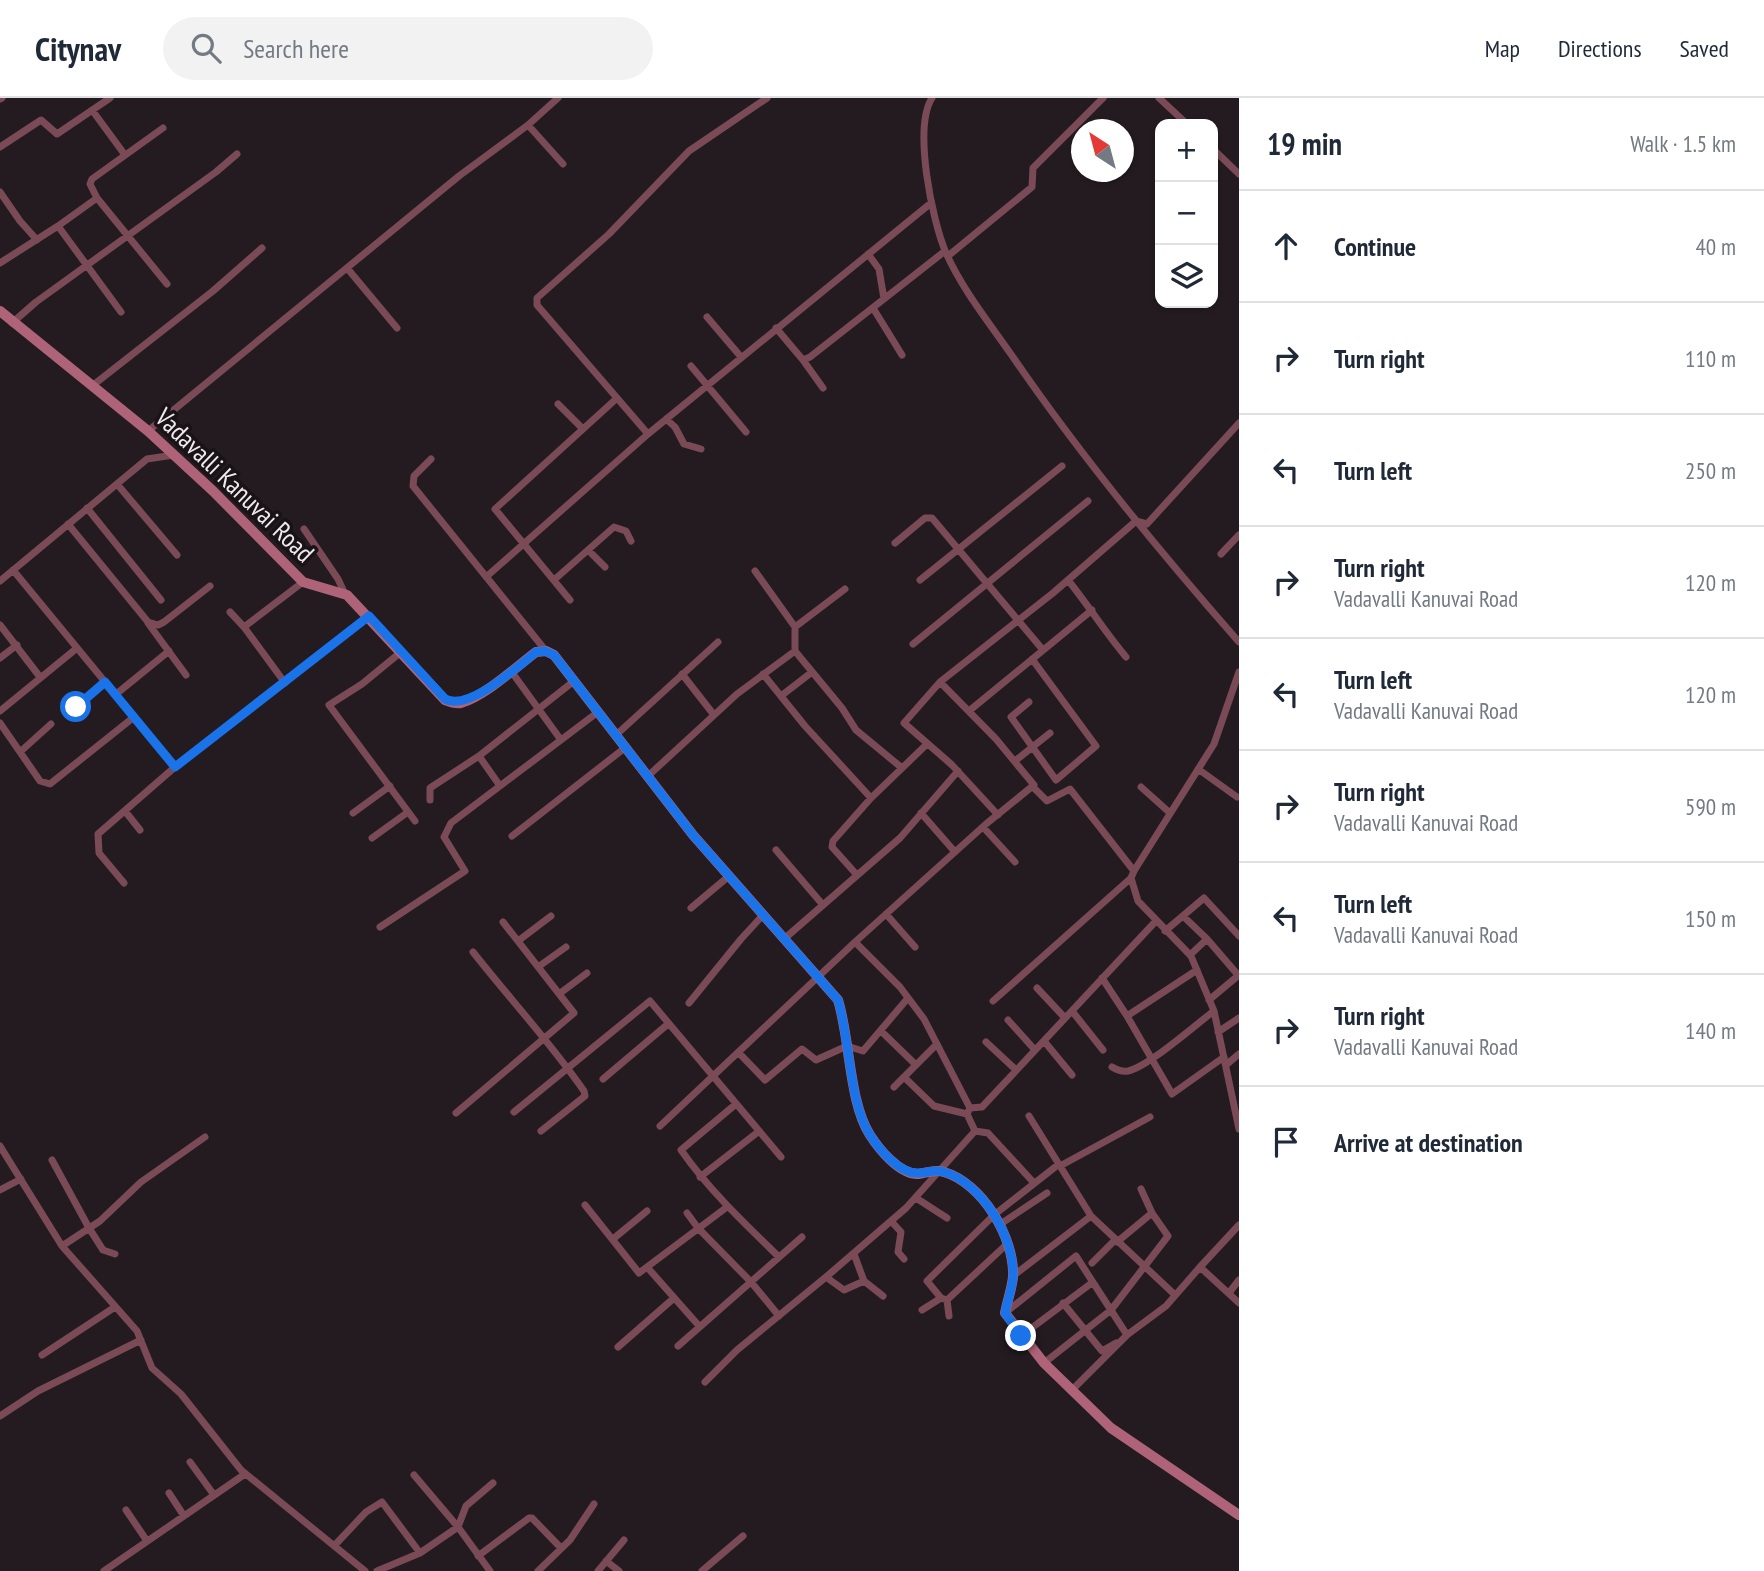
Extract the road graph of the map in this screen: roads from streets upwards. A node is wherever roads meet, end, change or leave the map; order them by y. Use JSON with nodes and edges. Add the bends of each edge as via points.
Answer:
{"nodes":[{"id":1,"x":110,"y":98,"type":"edge"},
{"id":2,"x":558,"y":98,"type":"edge"},
{"id":3,"x":766,"y":98,"type":"edge"},
{"id":4,"x":932,"y":98,"type":"edge"},
{"id":5,"x":1103,"y":98,"type":"edge"},
{"id":6,"x":1159,"y":98,"type":"edge"},
{"id":7,"x":92,"y":110,"type":"junction"},
{"id":8,"x":1182,"y":119,"type":"edge"},
{"id":9,"x":528,"y":125,"type":"junction"},
{"id":10,"x":163,"y":128,"type":"dead end"},
{"id":11,"x":0,"y":148,"type":"edge"},
{"id":12,"x":237,"y":153,"type":"dead end"},
{"id":13,"x":1218,"y":154,"type":"edge"},
{"id":14,"x":125,"y":155,"type":"junction"},
{"id":15,"x":563,"y":164,"type":"dead end"},
{"id":16,"x":1239,"y":174,"type":"edge"},
{"id":17,"x":0,"y":192,"type":"edge"},
{"id":18,"x":97,"y":198,"type":"junction"},
{"id":19,"x":931,"y":203,"type":"junction"},
{"id":20,"x":58,"y":226,"type":"junction"},
{"id":21,"x":128,"y":237,"type":"junction"},
{"id":22,"x":37,"y":240,"type":"junction"},
{"id":23,"x":262,"y":248,"type":"dead end"},
{"id":24,"x":867,"y":254,"type":"junction"},
{"id":25,"x":947,"y":254,"type":"junction"},
{"id":26,"x":0,"y":263,"type":"edge"},
{"id":27,"x":87,"y":266,"type":"junction"},
{"id":28,"x":347,"y":268,"type":"junction"},
{"id":29,"x":167,"y":284,"type":"dead end"},
{"id":30,"x":884,"y":299,"type":"junction"},
{"id":31,"x":873,"y":308,"type":"junction"},
{"id":32,"x":0,"y":312,"type":"edge"},
{"id":33,"x":121,"y":312,"type":"dead end"},
{"id":34,"x":707,"y":317,"type":"dead end"},
{"id":35,"x":12,"y":323,"type":"junction"},
{"id":36,"x":397,"y":328,"type":"dead end"},
{"id":37,"x":776,"y":328,"type":"junction"},
{"id":38,"x":902,"y":355,"type":"dead end"},
{"id":39,"x":741,"y":357,"type":"junction"},
{"id":40,"x":803,"y":359,"type":"junction"},
{"id":41,"x":691,"y":366,"type":"dead end"},
{"id":42,"x":707,"y":385,"type":"junction"},
{"id":43,"x":92,"y":386,"type":"junction"},
{"id":44,"x":823,"y":388,"type":"dead end"},
{"id":45,"x":616,"y":399,"type":"junction"},
{"id":46,"x":558,"y":404,"type":"dead end"},
{"id":47,"x":666,"y":419,"type":"junction"},
{"id":48,"x":1239,"y":423,"type":"edge"},
{"id":49,"x":583,"y":429,"type":"junction"},
{"id":50,"x":148,"y":431,"type":"junction"},
{"id":51,"x":746,"y":432,"type":"dead end"},
{"id":52,"x":648,"y":434,"type":"junction"},
{"id":53,"x":163,"y":445,"type":"junction"},
{"id":54,"x":701,"y":449,"type":"dead end"},
{"id":55,"x":174,"y":455,"type":"junction"},
{"id":56,"x":147,"y":459,"type":"junction"},
{"id":57,"x":431,"y":459,"type":"dead end"},
{"id":58,"x":1062,"y":466,"type":"dead end"},
{"id":59,"x":117,"y":484,"type":"junction"},
{"id":60,"x":1088,"y":501,"type":"dead end"},
{"id":61,"x":87,"y":508,"type":"junction"},
{"id":62,"x":1136,"y":521,"type":"junction"},
{"id":63,"x":68,"y":524,"type":"junction"},
{"id":64,"x":304,"y":529,"type":"dead end"},
{"id":65,"x":1239,"y":535,"type":"edge"},
{"id":66,"x":631,"y":541,"type":"dead end"},
{"id":67,"x":895,"y":542,"type":"dead end"},
{"id":68,"x":523,"y":544,"type":"junction"},
{"id":69,"x":958,"y":549,"type":"junction"},
{"id":70,"x":588,"y":550,"type":"junction"},
{"id":71,"x":1221,"y":554,"type":"dead end"},
{"id":72,"x":177,"y":555,"type":"dead end"},
{"id":73,"x":605,"y":567,"type":"dead end"},
{"id":74,"x":13,"y":570,"type":"junction"},
{"id":75,"x":755,"y":571,"type":"dead end"},
{"id":76,"x":486,"y":577,"type":"junction"},
{"id":77,"x":554,"y":580,"type":"junction"},
{"id":78,"x":920,"y":580,"type":"dead end"},
{"id":79,"x":1068,"y":580,"type":"junction"},
{"id":80,"x":0,"y":581,"type":"edge"},
{"id":81,"x":303,"y":582,"type":"junction"},
{"id":82,"x":987,"y":583,"type":"junction"},
{"id":83,"x":210,"y":586,"type":"dead end"},
{"id":84,"x":845,"y":589,"type":"dead end"},
{"id":85,"x":345,"y":594,"type":"junction"},
{"id":86,"x":161,"y":600,"type":"dead end"},
{"id":87,"x":570,"y":600,"type":"dead end"},
{"id":88,"x":1092,"y":610,"type":"junction"},
{"id":89,"x":230,"y":612,"type":"dead end"},
{"id":90,"x":369,"y":616,"type":"junction"},
{"id":91,"x":1018,"y":620,"type":"junction"},
{"id":92,"x":148,"y":622,"type":"junction"},
{"id":93,"x":0,"y":625,"type":"edge"},
{"id":94,"x":244,"y":627,"type":"junction"},
{"id":95,"x":795,"y":627,"type":"junction"},
{"id":96,"x":718,"y":642,"type":"dead end"},
{"id":97,"x":1239,"y":642,"type":"edge"},
{"id":98,"x":17,"y":645,"type":"junction"},
{"id":99,"x":913,"y":645,"type":"dead end"},
{"id":100,"x":77,"y":648,"type":"junction"},
{"id":101,"x":1043,"y":650,"type":"junction"},
{"id":102,"x":169,"y":651,"type":"junction"},
{"id":103,"x":545,"y":651,"type":"junction"},
{"id":104,"x":794,"y":651,"type":"junction"},
{"id":105,"x":401,"y":652,"type":"junction"},
{"id":106,"x":1126,"y":657,"type":"dead end"},
{"id":107,"x":0,"y":658,"type":"edge"},
{"id":108,"x":1032,"y":659,"type":"junction"},
{"id":109,"x":511,"y":671,"type":"junction"},
{"id":110,"x":812,"y":672,"type":"junction"},
{"id":111,"x":682,"y":674,"type":"junction"},
{"id":112,"x":763,"y":674,"type":"junction"},
{"id":113,"x":1239,"y":674,"type":"edge"},
{"id":114,"x":186,"y":675,"type":"dead end"},
{"id":115,"x":40,"y":677,"type":"junction"},
{"id":116,"x":574,"y":681,"type":"junction"},
{"id":117,"x":105,"y":682,"type":"junction"},
{"id":118,"x":940,"y":682,"type":"junction"},
{"id":119,"x":285,"y":683,"type":"junction"},
{"id":120,"x":115,"y":695,"type":"junction"},
{"id":121,"x":781,"y":696,"type":"junction"},
{"id":122,"x":1029,"y":702,"type":"dead end"},
{"id":123,"x":76,"y":707,"type":"dead end"},
{"id":124,"x":538,"y":709,"type":"junction"},
{"id":125,"x":0,"y":711,"type":"edge"},
{"id":126,"x":969,"y":711,"type":"junction"},
{"id":127,"x":598,"y":712,"type":"junction"},
{"id":128,"x":714,"y":715,"type":"junction"},
{"id":129,"x":134,"y":717,"type":"junction"},
{"id":130,"x":0,"y":723,"type":"edge"},
{"id":131,"x":51,"y":724,"type":"dead end"},
{"id":132,"x":1050,"y":733,"type":"dead end"},
{"id":133,"x":616,"y":735,"type":"junction"},
{"id":134,"x":561,"y":740,"type":"junction"},
{"id":135,"x":928,"y":744,"type":"junction"},
{"id":136,"x":625,"y":747,"type":"junction"},
{"id":137,"x":1033,"y":747,"type":"junction"},
{"id":138,"x":20,"y":752,"type":"junction"},
{"id":139,"x":479,"y":756,"type":"junction"},
{"id":140,"x":1015,"y":761,"type":"junction"},
{"id":141,"x":175,"y":767,"type":"junction"},
{"id":142,"x":902,"y":768,"type":"junction"},
{"id":143,"x":1198,"y":769,"type":"junction"},
{"id":144,"x":958,"y":771,"type":"junction"},
{"id":145,"x":648,"y":776,"type":"junction"},
{"id":146,"x":390,"y":786,"type":"junction"},
{"id":147,"x":499,"y":786,"type":"junction"},
{"id":148,"x":1032,"y":786,"type":"junction"},
{"id":149,"x":1141,"y":787,"type":"dead end"},
{"id":150,"x":872,"y":797,"type":"junction"},
{"id":151,"x":1237,"y":797,"type":"dead end"},
{"id":152,"x":430,"y":800,"type":"dead end"},
{"id":153,"x":125,"y":811,"type":"junction"},
{"id":154,"x":408,"y":812,"type":"junction"},
{"id":155,"x":353,"y":813,"type":"dead end"},
{"id":156,"x":921,"y":813,"type":"junction"},
{"id":157,"x":1170,"y":813,"type":"junction"},
{"id":158,"x":998,"y":815,"type":"junction"},
{"id":159,"x":415,"y":821,"type":"dead end"},
{"id":160,"x":983,"y":827,"type":"junction"},
{"id":161,"x":140,"y":830,"type":"dead end"},
{"id":162,"x":512,"y":836,"type":"dead end"},
{"id":163,"x":372,"y":838,"type":"dead end"},
{"id":164,"x":776,"y":850,"type":"dead end"},
{"id":165,"x":955,"y":852,"type":"junction"},
{"id":166,"x":1015,"y":862,"type":"dead end"},
{"id":167,"x":1133,"y":874,"type":"junction"},
{"id":168,"x":857,"y":875,"type":"junction"},
{"id":169,"x":729,"y":876,"type":"junction"},
{"id":170,"x":124,"y":883,"type":"dead end"},
{"id":171,"x":823,"y":905,"type":"junction"},
{"id":172,"x":691,"y":908,"type":"dead end"},
{"id":173,"x":886,"y":914,"type":"junction"},
{"id":174,"x":763,"y":915,"type":"junction"},
{"id":175,"x":551,"y":916,"type":"dead end"},
{"id":176,"x":1183,"y":916,"type":"junction"},
{"id":177,"x":503,"y":922,"type":"dead end"},
{"id":178,"x":1156,"y":922,"type":"junction"},
{"id":179,"x":380,"y":928,"type":"dead end"},
{"id":180,"x":1165,"y":931,"type":"junction"},
{"id":181,"x":1239,"y":936,"type":"edge"},
{"id":182,"x":784,"y":939,"type":"junction"},
{"id":183,"x":1208,"y":939,"type":"junction"},
{"id":184,"x":518,"y":941,"type":"junction"},
{"id":185,"x":855,"y":942,"type":"junction"},
{"id":186,"x":566,"y":947,"type":"dead end"},
{"id":187,"x":915,"y":947,"type":"dead end"},
{"id":188,"x":473,"y":952,"type":"dead end"},
{"id":189,"x":1190,"y":955,"type":"junction"},
{"id":190,"x":538,"y":967,"type":"junction"},
{"id":191,"x":1196,"y":970,"type":"junction"},
{"id":192,"x":587,"y":972,"type":"dead end"},
{"id":193,"x":1239,"y":975,"type":"edge"},
{"id":194,"x":818,"y":978,"type":"junction"},
{"id":195,"x":1102,"y":978,"type":"junction"},
{"id":196,"x":1037,"y":988,"type":"dead end"},
{"id":197,"x":559,"y":995,"type":"junction"},
{"id":198,"x":908,"y":998,"type":"junction"},
{"id":199,"x":1209,"y":1000,"type":"junction"},
{"id":200,"x":993,"y":1001,"type":"dead end"},
{"id":201,"x":689,"y":1003,"type":"dead end"},
{"id":202,"x":1072,"y":1011,"type":"junction"},
{"id":203,"x":1213,"y":1011,"type":"junction"},
{"id":204,"x":1127,"y":1016,"type":"junction"},
{"id":205,"x":1065,"y":1018,"type":"junction"},
{"id":206,"x":1239,"y":1018,"type":"edge"},
{"id":207,"x":1008,"y":1020,"type":"dead end"},
{"id":208,"x":668,"y":1024,"type":"junction"},
{"id":209,"x":881,"y":1031,"type":"junction"},
{"id":210,"x":1218,"y":1032,"type":"junction"},
{"id":211,"x":545,"y":1038,"type":"junction"},
{"id":212,"x":1044,"y":1041,"type":"junction"},
{"id":213,"x":986,"y":1042,"type":"dead end"},
{"id":214,"x":937,"y":1044,"type":"junction"},
{"id":215,"x":847,"y":1046,"type":"junction"},
{"id":216,"x":1035,"y":1050,"type":"junction"},
{"id":217,"x":1103,"y":1050,"type":"dead end"},
{"id":218,"x":739,"y":1053,"type":"junction"},
{"id":219,"x":1239,"y":1054,"type":"edge"},
{"id":220,"x":1152,"y":1057,"type":"junction"},
{"id":221,"x":1225,"y":1061,"type":"junction"},
{"id":222,"x":915,"y":1064,"type":"junction"},
{"id":223,"x":1112,"y":1067,"type":"dead end"},
{"id":224,"x":568,"y":1068,"type":"junction"},
{"id":225,"x":1016,"y":1070,"type":"junction"},
{"id":226,"x":1072,"y":1075,"type":"dead end"},
{"id":227,"x":713,"y":1077,"type":"junction"},
{"id":228,"x":905,"y":1077,"type":"junction"},
{"id":229,"x":603,"y":1079,"type":"dead end"},
{"id":230,"x":894,"y":1087,"type":"dead end"},
{"id":231,"x":736,"y":1104,"type":"junction"},
{"id":232,"x":968,"y":1111,"type":"junction"},
{"id":233,"x":514,"y":1112,"type":"dead end"},
{"id":234,"x":456,"y":1113,"type":"dead end"},
{"id":235,"x":1029,"y":1116,"type":"dead end"},
{"id":236,"x":1150,"y":1117,"type":"dead end"},
{"id":237,"x":1238,"y":1118,"type":"edge"},
{"id":238,"x":660,"y":1126,"type":"dead end"},
{"id":239,"x":1239,"y":1129,"type":"edge"},
{"id":240,"x":541,"y":1131,"type":"dead end"},
{"id":241,"x":758,"y":1132,"type":"junction"},
{"id":242,"x":975,"y":1132,"type":"junction"},
{"id":243,"x":205,"y":1137,"type":"dead end"},
{"id":244,"x":0,"y":1146,"type":"edge"},
{"id":245,"x":781,"y":1157,"type":"dead end"},
{"id":246,"x":52,"y":1160,"type":"dead end"},
{"id":247,"x":1060,"y":1165,"type":"junction"},
{"id":248,"x":942,"y":1171,"type":"junction"},
{"id":249,"x":700,"y":1177,"type":"junction"},
{"id":250,"x":21,"y":1179,"type":"junction"},
{"id":251,"x":1034,"y":1183,"type":"junction"},
{"id":252,"x":0,"y":1189,"type":"edge"},
{"id":253,"x":1141,"y":1189,"type":"dead end"},
{"id":254,"x":1046,"y":1193,"type":"dead end"},
{"id":255,"x":916,"y":1198,"type":"junction"},
{"id":256,"x":585,"y":1205,"type":"dead end"},
{"id":257,"x":727,"y":1207,"type":"junction"},
{"id":258,"x":647,"y":1211,"type":"dead end"},
{"id":259,"x":687,"y":1213,"type":"dead end"},
{"id":260,"x":1152,"y":1213,"type":"junction"},
{"id":261,"x":1091,"y":1216,"type":"junction"},
{"id":262,"x":947,"y":1218,"type":"dead end"},
{"id":263,"x":997,"y":1220,"type":"junction"},
{"id":264,"x":891,"y":1222,"type":"junction"},
{"id":265,"x":1239,"y":1225,"type":"edge"},
{"id":266,"x":89,"y":1228,"type":"junction"},
{"id":267,"x":698,"y":1228,"type":"junction"},
{"id":268,"x":802,"y":1237,"type":"dead end"},
{"id":269,"x":613,"y":1240,"type":"junction"},
{"id":270,"x":1116,"y":1241,"type":"junction"},
{"id":271,"x":1007,"y":1244,"type":"junction"},
{"id":272,"x":62,"y":1246,"type":"junction"},
{"id":273,"x":115,"y":1254,"type":"dead end"},
{"id":274,"x":854,"y":1254,"type":"junction"},
{"id":275,"x":779,"y":1257,"type":"junction"},
{"id":276,"x":904,"y":1259,"type":"dead end"},
{"id":277,"x":1092,"y":1263,"type":"dead end"},
{"id":278,"x":647,"y":1267,"type":"junction"},
{"id":279,"x":1143,"y":1267,"type":"junction"},
{"id":280,"x":1200,"y":1267,"type":"junction"},
{"id":281,"x":1013,"y":1276,"type":"junction"},
{"id":282,"x":827,"y":1277,"type":"junction"},
{"id":283,"x":1239,"y":1280,"type":"edge"},
{"id":284,"x":863,"y":1281,"type":"junction"},
{"id":285,"x":751,"y":1282,"type":"junction"},
{"id":286,"x":1093,"y":1282,"type":"junction"},
{"id":287,"x":1229,"y":1293,"type":"junction"},
{"id":288,"x":1174,"y":1294,"type":"junction"},
{"id":289,"x":883,"y":1296,"type":"dead end"},
{"id":290,"x":674,"y":1298,"type":"junction"},
{"id":291,"x":944,"y":1299,"type":"junction"},
{"id":292,"x":1063,"y":1303,"type":"junction"},
{"id":293,"x":1239,"y":1303,"type":"edge"},
{"id":294,"x":115,"y":1307,"type":"junction"},
{"id":295,"x":922,"y":1310,"type":"dead end"},
{"id":296,"x":1111,"y":1310,"type":"junction"},
{"id":297,"x":1005,"y":1313,"type":"junction"},
{"id":298,"x":779,"y":1316,"type":"junction"},
{"id":299,"x":949,"y":1316,"type":"dead end"},
{"id":300,"x":701,"y":1327,"type":"junction"},
{"id":301,"x":1085,"y":1331,"type":"junction"},
{"id":302,"x":1128,"y":1335,"type":"junction"},
{"id":303,"x":1021,"y":1336,"type":"junction"},
{"id":304,"x":141,"y":1340,"type":"junction"},
{"id":305,"x":1116,"y":1343,"type":"dead end"},
{"id":306,"x":678,"y":1346,"type":"dead end"},
{"id":307,"x":618,"y":1347,"type":"dead end"},
{"id":308,"x":42,"y":1355,"type":"dead end"},
{"id":309,"x":1044,"y":1363,"type":"junction"},
{"id":310,"x":705,"y":1382,"type":"dead end"},
{"id":311,"x":1072,"y":1391,"type":"junction"},
{"id":312,"x":0,"y":1416,"type":"edge"},
{"id":313,"x":190,"y":1462,"type":"dead end"},
{"id":314,"x":245,"y":1474,"type":"junction"},
{"id":315,"x":414,"y":1475,"type":"dead end"},
{"id":316,"x":493,"y":1483,"type":"dead end"},
{"id":317,"x":169,"y":1493,"type":"dead end"},
{"id":318,"x":214,"y":1495,"type":"junction"},
{"id":319,"x":594,"y":1504,"type":"dead end"},
{"id":320,"x":126,"y":1510,"type":"dead end"},
{"id":321,"x":1239,"y":1515,"type":"edge"},
{"id":322,"x":184,"y":1516,"type":"junction"},
{"id":323,"x":457,"y":1527,"type":"junction"},
{"id":324,"x":743,"y":1536,"type":"dead end"},
{"id":325,"x":624,"y":1540,"type":"dead end"},
{"id":326,"x":147,"y":1542,"type":"junction"},
{"id":327,"x":334,"y":1546,"type":"junction"},
{"id":328,"x":561,"y":1548,"type":"junction"},
{"id":329,"x":420,"y":1553,"type":"junction"},
{"id":330,"x":478,"y":1556,"type":"junction"},
{"id":331,"x":607,"y":1561,"type":"junction"},
{"id":332,"x":104,"y":1571,"type":"edge"},
{"id":333,"x":365,"y":1571,"type":"edge"},
{"id":334,"x":377,"y":1571,"type":"edge"},
{"id":335,"x":490,"y":1571,"type":"edge"},
{"id":336,"x":538,"y":1571,"type":"edge"},
{"id":337,"x":598,"y":1571,"type":"edge"},
{"id":338,"x":619,"y":1571,"type":"edge"},
{"id":339,"x":702,"y":1571,"type":"edge"}],
"edges":[{"from":1,"to":7,"type":"street"},
{"from":2,"to":9,"type":"street"},
{"from":3,"to":45,"type":"street","via":[[689,151],[609,234],[537,298],[537,305]]},
{"from":4,"to":19,"type":"street","via":[[927,106],[924,144]]},
{"from":5,"to":25,"type":"street","via":[[1033,168],[1032,187]]},
{"from":6,"to":8,"type":"street"},
{"from":7,"to":11,"type":"street","via":[[57,134],[41,120]]},
{"from":7,"to":14,"type":"street"},
{"from":9,"to":15,"type":"street"},
{"from":9,"to":28,"type":"street"},
{"from":10,"to":14,"type":"street"},
{"from":12,"to":21,"type":"street"},
{"from":13,"to":16,"type":"street"},
{"from":14,"to":18,"type":"street","via":[[93,179],[90,184]]},
{"from":17,"to":22,"type":"street"},
{"from":18,"to":20,"type":"street"},
{"from":18,"to":21,"type":"street"},
{"from":19,"to":24,"type":"street"},
{"from":19,"to":25,"type":"street"},
{"from":20,"to":22,"type":"street"},
{"from":20,"to":27,"type":"street"},
{"from":21,"to":27,"type":"street"},
{"from":21,"to":29,"type":"street"},
{"from":22,"to":26,"type":"street"},
{"from":23,"to":43,"type":"street"},
{"from":24,"to":30,"type":"street","via":[[879,269]]},
{"from":24,"to":37,"type":"street"},
{"from":25,"to":30,"type":"street"},
{"from":25,"to":62,"type":"street","via":[[963,285],[1065,433]]},
{"from":27,"to":33,"type":"street"},
{"from":27,"to":35,"type":"street"},
{"from":28,"to":36,"type":"street"},
{"from":28,"to":50,"type":"street"},
{"from":30,"to":31,"type":"street"},
{"from":31,"to":38,"type":"street"},
{"from":31,"to":40,"type":"street"},
{"from":32,"to":35,"type":"street","name":"Vadavalli Kanuvai Road"},
{"from":34,"to":39,"type":"street"},
{"from":35,"to":43,"type":"street","name":"Vadavalli Kanuvai Road"},
{"from":37,"to":39,"type":"street"},
{"from":37,"to":40,"type":"street"},
{"from":39,"to":42,"type":"street"},
{"from":40,"to":44,"type":"street"},
{"from":41,"to":42,"type":"street"},
{"from":42,"to":47,"type":"street"},
{"from":42,"to":51,"type":"street"},
{"from":43,"to":50,"type":"street","name":"Vadavalli Kanuvai Road"},
{"from":45,"to":49,"type":"street"},
{"from":45,"to":52,"type":"street"},
{"from":46,"to":49,"type":"street"},
{"from":47,"to":52,"type":"street"},
{"from":47,"to":54,"type":"street","via":[[684,444]]},
{"from":48,"to":62,"type":"street","via":[[1147,524]]},
{"from":49,"to":68,"type":"street","via":[[495,509]]},
{"from":50,"to":53,"type":"street","name":"Vadavalli Kanuvai Road"},
{"from":52,"to":68,"type":"street"},
{"from":53,"to":55,"type":"street","name":"Vadavalli Kanuvai Road"},
{"from":53,"to":56,"type":"street"},
{"from":55,"to":56,"type":"street"},
{"from":55,"to":81,"type":"street","name":"Vadavalli Kanuvai Road"},
{"from":56,"to":59,"type":"street"},
{"from":57,"to":76,"type":"street","via":[[414,475],[413,486]]},
{"from":58,"to":69,"type":"street"},
{"from":59,"to":61,"type":"street"},
{"from":59,"to":72,"type":"street"},
{"from":60,"to":82,"type":"street"},
{"from":61,"to":63,"type":"street"},
{"from":61,"to":86,"type":"street"},
{"from":62,"to":79,"type":"street"},
{"from":62,"to":97,"type":"street"},
{"from":63,"to":74,"type":"street"},
{"from":63,"to":92,"type":"street"},
{"from":64,"to":85,"type":"street"},
{"from":65,"to":71,"type":"street"},
{"from":66,"to":70,"type":"street","via":[[626,531],[614,527]]},
{"from":67,"to":69,"type":"street","via":[[928,517]]},
{"from":68,"to":76,"type":"street"},
{"from":68,"to":77,"type":"street"},
{"from":69,"to":78,"type":"street"},
{"from":69,"to":82,"type":"street"},
{"from":70,"to":73,"type":"street"},
{"from":70,"to":77,"type":"street"},
{"from":74,"to":80,"type":"street"},
{"from":74,"to":100,"type":"street"},
{"from":75,"to":95,"type":"street"},
{"from":76,"to":103,"type":"street"},
{"from":77,"to":87,"type":"street"},
{"from":79,"to":88,"type":"street"},
{"from":79,"to":91,"type":"street"},
{"from":81,"to":85,"type":"street","name":"Vadavalli Kanuvai Road"},
{"from":81,"to":94,"type":"street"},
{"from":82,"to":91,"type":"street"},
{"from":82,"to":99,"type":"street"},
{"from":83,"to":92,"type":"street","via":[[164,622]]},
{"from":84,"to":95,"type":"street"},
{"from":85,"to":90,"type":"street","name":"Vadavalli Kanuvai Road"},
{"from":88,"to":101,"type":"street"},
{"from":88,"to":106,"type":"street"},
{"from":89,"to":94,"type":"street"},
{"from":90,"to":105,"type":"street","name":"Vadavalli Kanuvai Road"},
{"from":90,"to":119,"type":"street"},
{"from":91,"to":101,"type":"street"},
{"from":91,"to":118,"type":"street"},
{"from":92,"to":102,"type":"street"},
{"from":93,"to":98,"type":"street"},
{"from":94,"to":119,"type":"street"},
{"from":95,"to":104,"type":"street"},
{"from":96,"to":111,"type":"street"},
{"from":98,"to":107,"type":"street"},
{"from":98,"to":115,"type":"street"},
{"from":100,"to":115,"type":"street"},
{"from":100,"to":117,"type":"street"},
{"from":101,"to":108,"type":"street"},
{"from":102,"to":114,"type":"street"},
{"from":102,"to":120,"type":"street"},
{"from":103,"to":109,"type":"street","name":"Vadavalli Kanuvai Road","via":[[536,652]]},
{"from":103,"to":116,"type":"street","via":[[554,655]]},
{"from":104,"to":110,"type":"street"},
{"from":104,"to":112,"type":"street"},
{"from":105,"to":109,"type":"street","name":"Vadavalli Kanuvai Road","via":[[452,703],[477,695]]},
{"from":105,"to":146,"type":"street","via":[[329,705]]},
{"from":108,"to":126,"type":"street"},
{"from":108,"to":137,"type":"street","via":[[1096,746],[1056,780]]},
{"from":109,"to":124,"type":"street"},
{"from":110,"to":121,"type":"street"},
{"from":110,"to":142,"type":"street","via":[[856,730]]},
{"from":111,"to":128,"type":"street"},
{"from":111,"to":133,"type":"street"},
{"from":112,"to":121,"type":"street"},
{"from":112,"to":128,"type":"street"},
{"from":113,"to":143,"type":"street","via":[[1214,744]]},
{"from":115,"to":125,"type":"street"},
{"from":116,"to":124,"type":"street"},
{"from":116,"to":127,"type":"street"},
{"from":117,"to":120,"type":"street"},
{"from":117,"to":123,"type":"street"},
{"from":118,"to":126,"type":"street"},
{"from":118,"to":135,"type":"street","via":[[904,723]]},
{"from":119,"to":141,"type":"street"},
{"from":120,"to":129,"type":"street"},
{"from":121,"to":150,"type":"street"},
{"from":122,"to":137,"type":"street","via":[[1011,717]]},
{"from":124,"to":134,"type":"street"},
{"from":124,"to":139,"type":"street"},
{"from":126,"to":140,"type":"street"},
{"from":127,"to":133,"type":"street"},
{"from":127,"to":134,"type":"street"},
{"from":128,"to":145,"type":"street"},
{"from":129,"to":138,"type":"street","via":[[50,784],[40,780]]},
{"from":129,"to":141,"type":"street"},
{"from":130,"to":138,"type":"street"},
{"from":131,"to":138,"type":"street"},
{"from":132,"to":137,"type":"street"},
{"from":133,"to":136,"type":"street"},
{"from":134,"to":147,"type":"street"},
{"from":135,"to":142,"type":"street"},
{"from":135,"to":144,"type":"street"},
{"from":136,"to":145,"type":"street"},
{"from":136,"to":162,"type":"street"},
{"from":137,"to":140,"type":"street"},
{"from":139,"to":147,"type":"street"},
{"from":139,"to":152,"type":"street","via":[[430,788]]},
{"from":140,"to":148,"type":"street"},
{"from":141,"to":153,"type":"street"},
{"from":142,"to":150,"type":"street"},
{"from":143,"to":151,"type":"street"},
{"from":143,"to":157,"type":"street"},
{"from":144,"to":156,"type":"street"},
{"from":144,"to":158,"type":"street"},
{"from":145,"to":169,"type":"street"},
{"from":146,"to":154,"type":"street"},
{"from":146,"to":155,"type":"street"},
{"from":147,"to":179,"type":"street","via":[[451,823],[444,837],[465,871]]},
{"from":148,"to":158,"type":"street"},
{"from":148,"to":167,"type":"street","via":[[1046,801],[1070,789]]},
{"from":149,"to":157,"type":"street"},
{"from":150,"to":168,"type":"street","via":[[832,846]]},
{"from":153,"to":161,"type":"street"},
{"from":153,"to":170,"type":"street","via":[[98,834],[99,853]]},
{"from":154,"to":159,"type":"street"},
{"from":154,"to":163,"type":"street"},
{"from":156,"to":165,"type":"street"},
{"from":156,"to":168,"type":"street"},
{"from":157,"to":167,"type":"street"},
{"from":158,"to":160,"type":"street"},
{"from":160,"to":165,"type":"street"},
{"from":160,"to":166,"type":"street"},
{"from":164,"to":171,"type":"street"},
{"from":165,"to":173,"type":"street"},
{"from":167,"to":178,"type":"street","via":[[1138,901]]},
{"from":167,"to":200,"type":"street"},
{"from":168,"to":171,"type":"street"},
{"from":169,"to":172,"type":"street"},
{"from":169,"to":174,"type":"street"},
{"from":171,"to":182,"type":"street"},
{"from":173,"to":185,"type":"street"},
{"from":173,"to":187,"type":"street"},
{"from":174,"to":182,"type":"street"},
{"from":174,"to":201,"type":"street"},
{"from":175,"to":184,"type":"street"},
{"from":176,"to":180,"type":"street"},
{"from":176,"to":181,"type":"street","via":[[1204,898]]},
{"from":176,"to":183,"type":"street"},
{"from":177,"to":184,"type":"street"},
{"from":178,"to":180,"type":"street"},
{"from":178,"to":195,"type":"street"},
{"from":180,"to":189,"type":"street"},
{"from":182,"to":194,"type":"street"},
{"from":183,"to":189,"type":"street"},
{"from":183,"to":193,"type":"street"},
{"from":184,"to":190,"type":"street"},
{"from":185,"to":194,"type":"street"},
{"from":185,"to":198,"type":"street"},
{"from":186,"to":190,"type":"street"},
{"from":188,"to":211,"type":"street"},
{"from":189,"to":191,"type":"street"},
{"from":190,"to":197,"type":"street"},
{"from":191,"to":199,"type":"street"},
{"from":191,"to":204,"type":"street"},
{"from":192,"to":197,"type":"street"},
{"from":193,"to":199,"type":"street"},
{"from":194,"to":215,"type":"street","via":[[838,1000]]},
{"from":194,"to":218,"type":"street"},
{"from":195,"to":202,"type":"street"},
{"from":195,"to":204,"type":"street"},
{"from":196,"to":205,"type":"street"},
{"from":197,"to":211,"type":"street","via":[[574,1013]]},
{"from":198,"to":209,"type":"street"},
{"from":198,"to":214,"type":"street"},
{"from":199,"to":203,"type":"street"},
{"from":202,"to":205,"type":"street"},
{"from":202,"to":217,"type":"street"},
{"from":203,"to":210,"type":"street"},
{"from":203,"to":220,"type":"street"},
{"from":204,"to":220,"type":"street"},
{"from":205,"to":212,"type":"street"},
{"from":206,"to":210,"type":"street"},
{"from":207,"to":216,"type":"street"},
{"from":208,"to":224,"type":"street","via":[[650,1001]]},
{"from":208,"to":227,"type":"street"},
{"from":208,"to":229,"type":"street"},
{"from":209,"to":215,"type":"street","via":[[863,1051]]},
{"from":209,"to":222,"type":"street"},
{"from":210,"to":221,"type":"street"},
{"from":211,"to":224,"type":"street"},
{"from":211,"to":234,"type":"street"},
{"from":212,"to":216,"type":"street"},
{"from":212,"to":226,"type":"street"},
{"from":213,"to":225,"type":"street"},
{"from":214,"to":222,"type":"street"},
{"from":214,"to":232,"type":"street"},
{"from":215,"to":218,"type":"street","via":[[816,1060],[802,1049],[765,1080]]},
{"from":215,"to":248,"type":"street","via":[[869,1134],[897,1167],[914,1174]]},
{"from":216,"to":225,"type":"street"},
{"from":218,"to":227,"type":"street"},
{"from":219,"to":221,"type":"street"},
{"from":220,"to":221,"type":"street","via":[[1172,1094]]},
{"from":220,"to":223,"type":"street","via":[[1129,1071]]},
{"from":221,"to":237,"type":"street"},
{"from":222,"to":228,"type":"street"},
{"from":224,"to":233,"type":"street"},
{"from":224,"to":240,"type":"street","via":[[585,1096]]},
{"from":225,"to":232,"type":"street","via":[[982,1107]]},
{"from":227,"to":231,"type":"street"},
{"from":227,"to":238,"type":"street"},
{"from":228,"to":230,"type":"street"},
{"from":228,"to":232,"type":"street","via":[[934,1106]]},
{"from":231,"to":241,"type":"street"},
{"from":231,"to":249,"type":"street","via":[[681,1150]]},
{"from":232,"to":242,"type":"street"},
{"from":235,"to":247,"type":"street"},
{"from":236,"to":247,"type":"street"},
{"from":237,"to":239,"type":"street"},
{"from":241,"to":245,"type":"street"},
{"from":241,"to":249,"type":"street"},
{"from":242,"to":248,"type":"street"},
{"from":242,"to":251,"type":"street","via":[[988,1133]]},
{"from":243,"to":266,"type":"street","via":[[141,1182]]},
{"from":244,"to":250,"type":"street"},
{"from":246,"to":266,"type":"street"},
{"from":247,"to":251,"type":"street"},
{"from":247,"to":261,"type":"street"},
{"from":248,"to":255,"type":"street"},
{"from":248,"to":263,"type":"street","via":[[968,1183]]},
{"from":249,"to":257,"type":"street"},
{"from":250,"to":252,"type":"street"},
{"from":250,"to":272,"type":"street"},
{"from":251,"to":263,"type":"street"},
{"from":253,"to":260,"type":"street"},
{"from":254,"to":263,"type":"street"},
{"from":255,"to":262,"type":"street"},
{"from":255,"to":264,"type":"street"},
{"from":256,"to":269,"type":"street"},
{"from":257,"to":267,"type":"street"},
{"from":257,"to":275,"type":"street"},
{"from":258,"to":269,"type":"street"},
{"from":259,"to":267,"type":"street"},
{"from":260,"to":270,"type":"street"},
{"from":260,"to":279,"type":"street","via":[[1168,1236]]},
{"from":261,"to":270,"type":"street"},
{"from":261,"to":281,"type":"street"},
{"from":263,"to":271,"type":"street"},
{"from":263,"to":291,"type":"street","via":[[927,1281]]},
{"from":264,"to":274,"type":"street"},
{"from":264,"to":276,"type":"street","via":[[901,1232],[898,1252]]},
{"from":265,"to":280,"type":"street"},
{"from":266,"to":272,"type":"street"},
{"from":266,"to":273,"type":"street","via":[[103,1250]]},
{"from":267,"to":278,"type":"street"},
{"from":267,"to":285,"type":"street"},
{"from":268,"to":275,"type":"street"},
{"from":269,"to":278,"type":"street","via":[[639,1273]]},
{"from":270,"to":277,"type":"street"},
{"from":270,"to":279,"type":"street"},
{"from":271,"to":281,"type":"street"},
{"from":271,"to":291,"type":"street"},
{"from":272,"to":294,"type":"street"},
{"from":274,"to":282,"type":"street"},
{"from":274,"to":284,"type":"street"},
{"from":275,"to":285,"type":"street"},
{"from":278,"to":290,"type":"street"},
{"from":279,"to":288,"type":"street"},
{"from":279,"to":296,"type":"street"},
{"from":280,"to":287,"type":"street"},
{"from":280,"to":288,"type":"street"},
{"from":281,"to":297,"type":"street"},
{"from":282,"to":284,"type":"street","via":[[844,1290]]},
{"from":282,"to":298,"type":"street"},
{"from":283,"to":287,"type":"street"},
{"from":284,"to":289,"type":"street"},
{"from":285,"to":298,"type":"street"},
{"from":285,"to":300,"type":"street"},
{"from":286,"to":292,"type":"street"},
{"from":286,"to":296,"type":"street"},
{"from":286,"to":297,"type":"street","via":[[1076,1256]]},
{"from":287,"to":293,"type":"street"},
{"from":288,"to":302,"type":"street","via":[[1166,1306]]},
{"from":290,"to":300,"type":"street"},
{"from":290,"to":307,"type":"street"},
{"from":291,"to":295,"type":"street"},
{"from":291,"to":299,"type":"street"},
{"from":292,"to":301,"type":"street"},
{"from":292,"to":303,"type":"street"},
{"from":294,"to":304,"type":"street"},
{"from":294,"to":308,"type":"street"},
{"from":296,"to":301,"type":"street"},
{"from":296,"to":302,"type":"street"},
{"from":297,"to":303,"type":"street"},
{"from":298,"to":310,"type":"street"},
{"from":300,"to":306,"type":"street"},
{"from":301,"to":305,"type":"street","via":[[1102,1351]]},
{"from":301,"to":309,"type":"street"},
{"from":302,"to":311,"type":"street"},
{"from":303,"to":309,"type":"street"},
{"from":304,"to":312,"type":"street","via":[[38,1391]]},
{"from":304,"to":314,"type":"street","via":[[152,1368],[181,1394]]},
{"from":309,"to":311,"type":"street"},
{"from":311,"to":321,"type":"street","via":[[1111,1428]]},
{"from":313,"to":318,"type":"street"},
{"from":314,"to":318,"type":"street"},
{"from":314,"to":327,"type":"street"},
{"from":315,"to":323,"type":"street"},
{"from":316,"to":323,"type":"street","via":[[466,1506]]},
{"from":317,"to":322,"type":"street"},
{"from":318,"to":322,"type":"street"},
{"from":319,"to":328,"type":"street"},
{"from":320,"to":326,"type":"street"},
{"from":322,"to":326,"type":"street"},
{"from":323,"to":329,"type":"street"},
{"from":323,"to":330,"type":"street"},
{"from":324,"to":339,"type":"street"},
{"from":325,"to":331,"type":"street"},
{"from":326,"to":332,"type":"street"},
{"from":327,"to":329,"type":"street","via":[[366,1511],[382,1502]]},
{"from":327,"to":333,"type":"street"},
{"from":328,"to":330,"type":"street","via":[[529,1518]]},
{"from":328,"to":336,"type":"street"},
{"from":329,"to":334,"type":"street"},
{"from":330,"to":335,"type":"street"},
{"from":331,"to":337,"type":"street"},
{"from":331,"to":338,"type":"street"}]}
